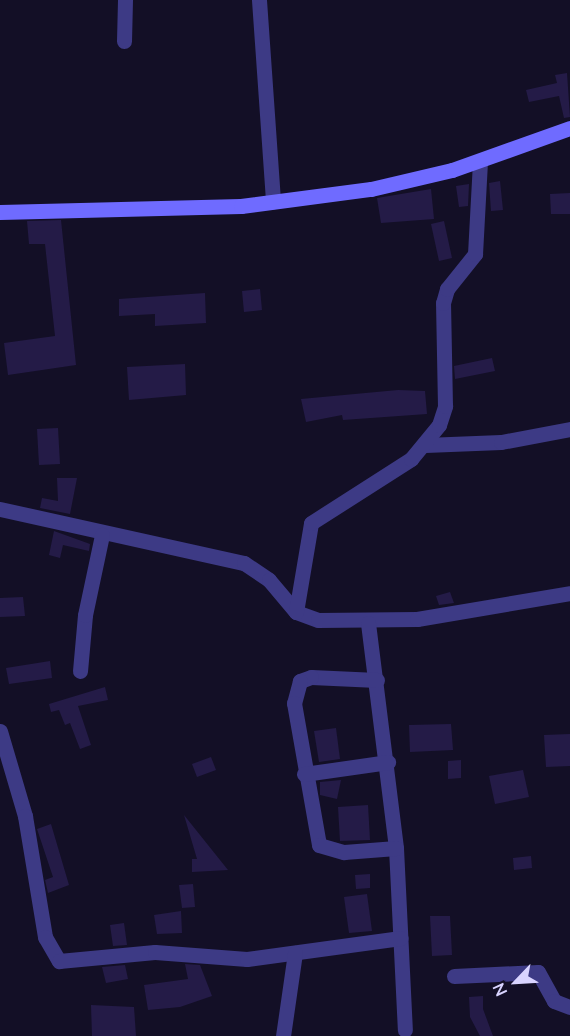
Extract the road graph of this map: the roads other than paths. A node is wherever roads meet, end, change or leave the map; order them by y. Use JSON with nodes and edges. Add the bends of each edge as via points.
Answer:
{"nodes":[{"id":1,"x":125,"y":0,"type":"edge"},
{"id":2,"x":259,"y":0,"type":"edge"},
{"id":3,"x":124,"y":41,"type":"dead end"},
{"id":4,"x":570,"y":128,"type":"edge"},
{"id":5,"x":480,"y":161,"type":"junction"},
{"id":6,"x":273,"y":202,"type":"junction"},
{"id":7,"x":0,"y":212,"type":"edge"},
{"id":8,"x":570,"y":429,"type":"edge"},
{"id":9,"x":425,"y":445,"type":"junction"},
{"id":10,"x":0,"y":509,"type":"edge"},
{"id":11,"x":102,"y":535,"type":"junction"},
{"id":12,"x":570,"y":593,"type":"edge"},
{"id":13,"x":296,"y":612,"type":"junction"},
{"id":14,"x":368,"y":623,"type":"junction"},
{"id":15,"x":80,"y":671,"type":"dead end"},
{"id":16,"x":377,"y":680,"type":"junction"},
{"id":17,"x":0,"y":731,"type":"edge"},
{"id":18,"x":388,"y":762,"type":"junction"},
{"id":19,"x":304,"y":774,"type":"junction"},
{"id":20,"x":396,"y":848,"type":"junction"},
{"id":21,"x":400,"y":938,"type":"junction"},
{"id":22,"x":295,"y":953,"type":"junction"},
{"id":23,"x":454,"y":976,"type":"dead end"},
{"id":24,"x":570,"y":1007,"type":"edge"},
{"id":25,"x":405,"y":1030,"type":"dead end"},
{"id":26,"x":283,"y":1036,"type":"edge"}],
"edges":[{"from":1,"to":3,"type":"street"},
{"from":2,"to":6,"type":"street"},
{"from":4,"to":5,"type":"street"},
{"from":5,"to":6,"type":"street","via":[[410,181]]},
{"from":5,"to":9,"type":"street","via":[[480,233],[475,254],[445,296],[446,406]]},
{"from":6,"to":7,"type":"street"},
{"from":8,"to":9,"type":"street","via":[[501,442]]},
{"from":9,"to":13,"type":"street","via":[[394,472],[311,523]]},
{"from":10,"to":11,"type":"street"},
{"from":11,"to":13,"type":"street","via":[[244,563],[269,580]]},
{"from":11,"to":15,"type":"street","via":[[85,615]]},
{"from":12,"to":14,"type":"street"},
{"from":13,"to":14,"type":"street","via":[[318,620]]},
{"from":14,"to":16,"type":"street"},
{"from":16,"to":18,"type":"street"},
{"from":16,"to":19,"type":"street","via":[[322,676],[300,681],[294,703]]},
{"from":17,"to":22,"type":"street","via":[[25,816],[53,958],[166,952],[247,959]]},
{"from":18,"to":19,"type":"street"},
{"from":18,"to":20,"type":"street"},
{"from":19,"to":20,"type":"street","via":[[319,845],[344,852]]},
{"from":20,"to":21,"type":"street"},
{"from":21,"to":22,"type":"street"},
{"from":21,"to":25,"type":"street"},
{"from":22,"to":26,"type":"street"},
{"from":23,"to":24,"type":"street","via":[[538,972],[554,1001]]}]}
